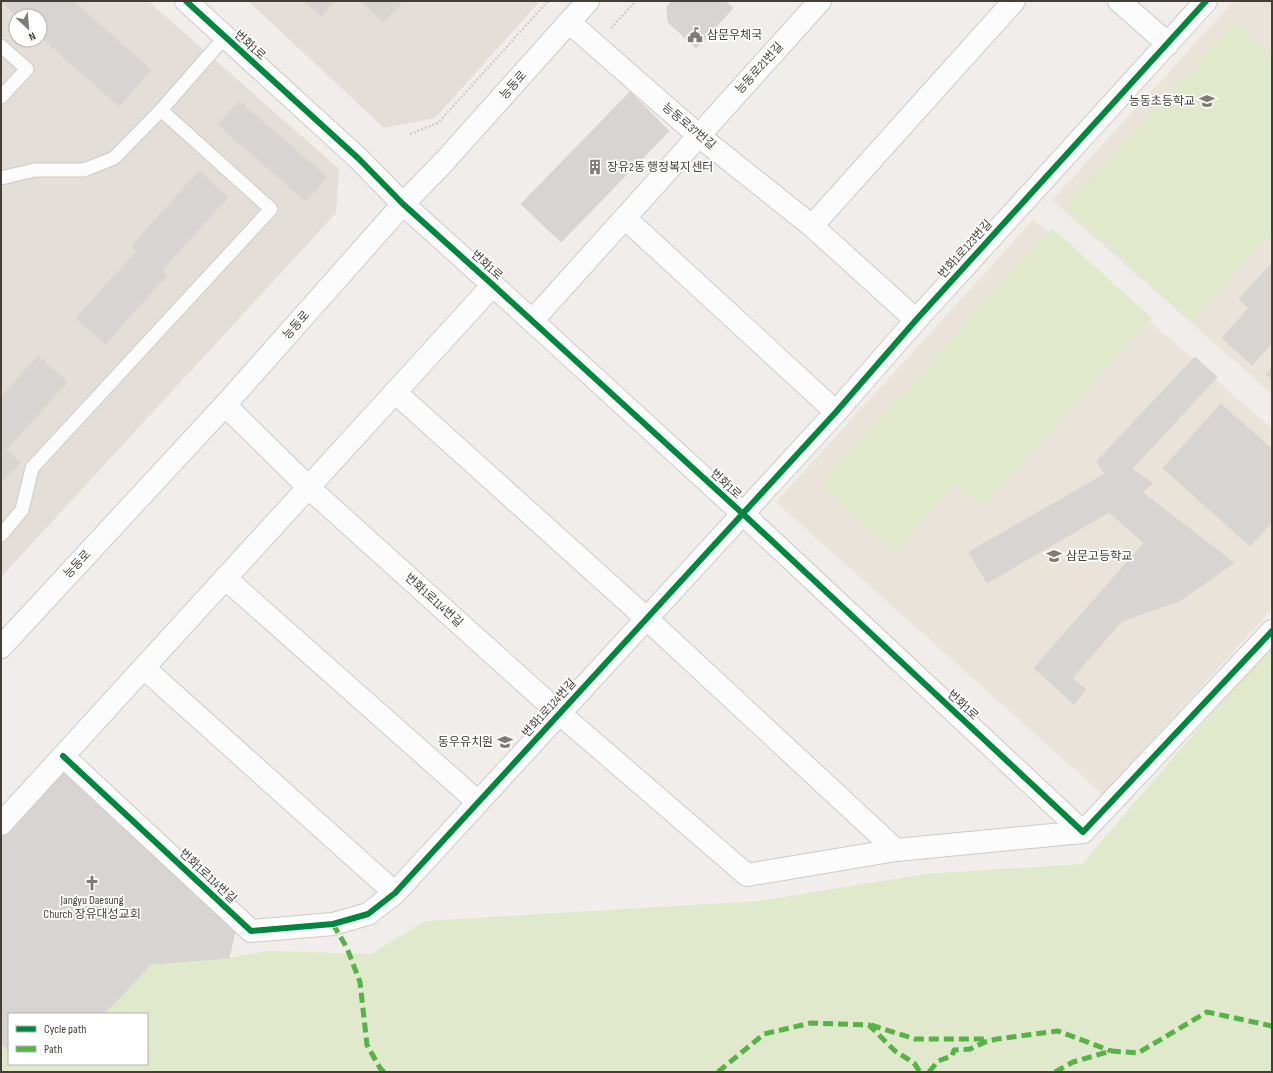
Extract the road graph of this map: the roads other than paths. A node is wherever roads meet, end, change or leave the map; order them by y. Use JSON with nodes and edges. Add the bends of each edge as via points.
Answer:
{"nodes":[{"id":1,"x":186,"y":1,"type":"edge"},
{"id":2,"x":588,"y":1,"type":"edge"},
{"id":3,"x":820,"y":1,"type":"edge"},
{"id":4,"x":1014,"y":1,"type":"edge"},
{"id":5,"x":1119,"y":1,"type":"edge"},
{"id":6,"x":1206,"y":1,"type":"edge"},
{"id":7,"x":569,"y":22,"type":"junction"},
{"id":8,"x":225,"y":37,"type":"junction"},
{"id":9,"x":1168,"y":44,"type":"junction"},
{"id":10,"x":1,"y":46,"type":"edge"},
{"id":11,"x":1,"y":97,"type":"edge"},
{"id":12,"x":161,"y":110,"type":"junction"},
{"id":13,"x":699,"y":136,"type":"junction"},
{"id":14,"x":1,"y":178,"type":"edge"},
{"id":15,"x":403,"y":204,"type":"junction"},
{"id":16,"x":625,"y":218,"type":"junction"},
{"id":17,"x":812,"y":226,"type":"junction"},
{"id":18,"x":493,"y":285,"type":"junction"},
{"id":19,"x":916,"y":320,"type":"junction"},
{"id":20,"x":532,"y":321,"type":"junction"},
{"id":21,"x":395,"y":392,"type":"junction"},
{"id":22,"x":224,"y":404,"type":"junction"},
{"id":23,"x":836,"y":412,"type":"junction"},
{"id":24,"x":308,"y":487,"type":"junction"},
{"id":25,"x":742,"y":513,"type":"junction"},
{"id":26,"x":1,"y":534,"type":"edge"},
{"id":27,"x":225,"y":578,"type":"junction"},
{"id":28,"x":646,"y":618,"type":"junction"},
{"id":29,"x":1272,"y":631,"type":"edge"},
{"id":30,"x":1,"y":647,"type":"edge"},
{"id":31,"x":144,"y":668,"type":"junction"},
{"id":32,"x":559,"y":713,"type":"junction"},
{"id":33,"x":63,"y":756,"type":"junction"},
{"id":34,"x":478,"y":802,"type":"junction"},
{"id":35,"x":1,"y":824,"type":"edge"},
{"id":36,"x":1083,"y":832,"type":"junction"},
{"id":37,"x":896,"y":850,"type":"junction"},
{"id":38,"x":395,"y":893,"type":"junction"},
{"id":39,"x":368,"y":914,"type":"joint"}],
"edges":[{"from":1,"to":8,"type":"street","name":"번화1로"},
{"from":2,"to":7,"type":"street","name":"능동로"},
{"from":3,"to":13,"type":"street","name":"능동로21번길"},
{"from":4,"to":17,"type":"street"},
{"from":5,"to":9,"type":"street"},
{"from":6,"to":9,"type":"street","name":"번화1로123번길"},
{"from":7,"to":13,"type":"street","name":"능동로37번길"},
{"from":7,"to":15,"type":"street","name":"능동로"},
{"from":8,"to":12,"type":"lane"},
{"from":8,"to":15,"type":"street","name":"번화1로","via":[[359,159]]},
{"from":9,"to":19,"type":"street","name":"번화1로123번길"},
{"from":10,"to":11,"type":"lane","via":[[28,69]]},
{"from":12,"to":14,"type":"lane","via":[[114,158],[84,170],[35,170]]},
{"from":12,"to":26,"type":"lane","via":[[271,209],[32,468],[22,510]]},
{"from":13,"to":16,"type":"street","name":"능동로21번길"},
{"from":13,"to":17,"type":"street","name":"능동로37번길"},
{"from":15,"to":18,"type":"street","name":"번화1로"},
{"from":15,"to":22,"type":"street","name":"능동로"},
{"from":16,"to":20,"type":"street","name":"능동로21번길"},
{"from":16,"to":23,"type":"street"},
{"from":17,"to":19,"type":"street","name":"능동로37번길"},
{"from":18,"to":20,"type":"street","name":"번화1로"},
{"from":18,"to":21,"type":"street"},
{"from":19,"to":23,"type":"street","name":"번화1로123번길"},
{"from":20,"to":25,"type":"street","name":"번화1로"},
{"from":21,"to":24,"type":"street"},
{"from":21,"to":28,"type":"street"},
{"from":22,"to":24,"type":"street","name":"번화1로114번길"},
{"from":22,"to":30,"type":"street","name":"능동로"},
{"from":23,"to":25,"type":"street","name":"번화1로123번길"},
{"from":24,"to":27,"type":"street"},
{"from":24,"to":32,"type":"street","name":"번화1로114번길"},
{"from":25,"to":28,"type":"street","name":"번화1로124번길"},
{"from":25,"to":36,"type":"street","name":"번화1로"},
{"from":27,"to":31,"type":"street"},
{"from":27,"to":34,"type":"street"},
{"from":28,"to":32,"type":"street","name":"번화1로124번길"},
{"from":28,"to":37,"type":"street"},
{"from":29,"to":36,"type":"street"},
{"from":31,"to":33,"type":"street"},
{"from":31,"to":38,"type":"street"},
{"from":32,"to":34,"type":"street","name":"번화1로124번길"},
{"from":32,"to":37,"type":"street","name":"번화1로124번길","via":[[747,875]]},
{"from":33,"to":35,"type":"street"},
{"from":33,"to":39,"type":"street","name":"번화1로114번길","via":[[251,931],[333,924]]},
{"from":34,"to":38,"type":"street","name":"번화1로124번길"},
{"from":36,"to":37,"type":"street"},
{"from":38,"to":39,"type":"street","name":"번화1로124번길"}]}
